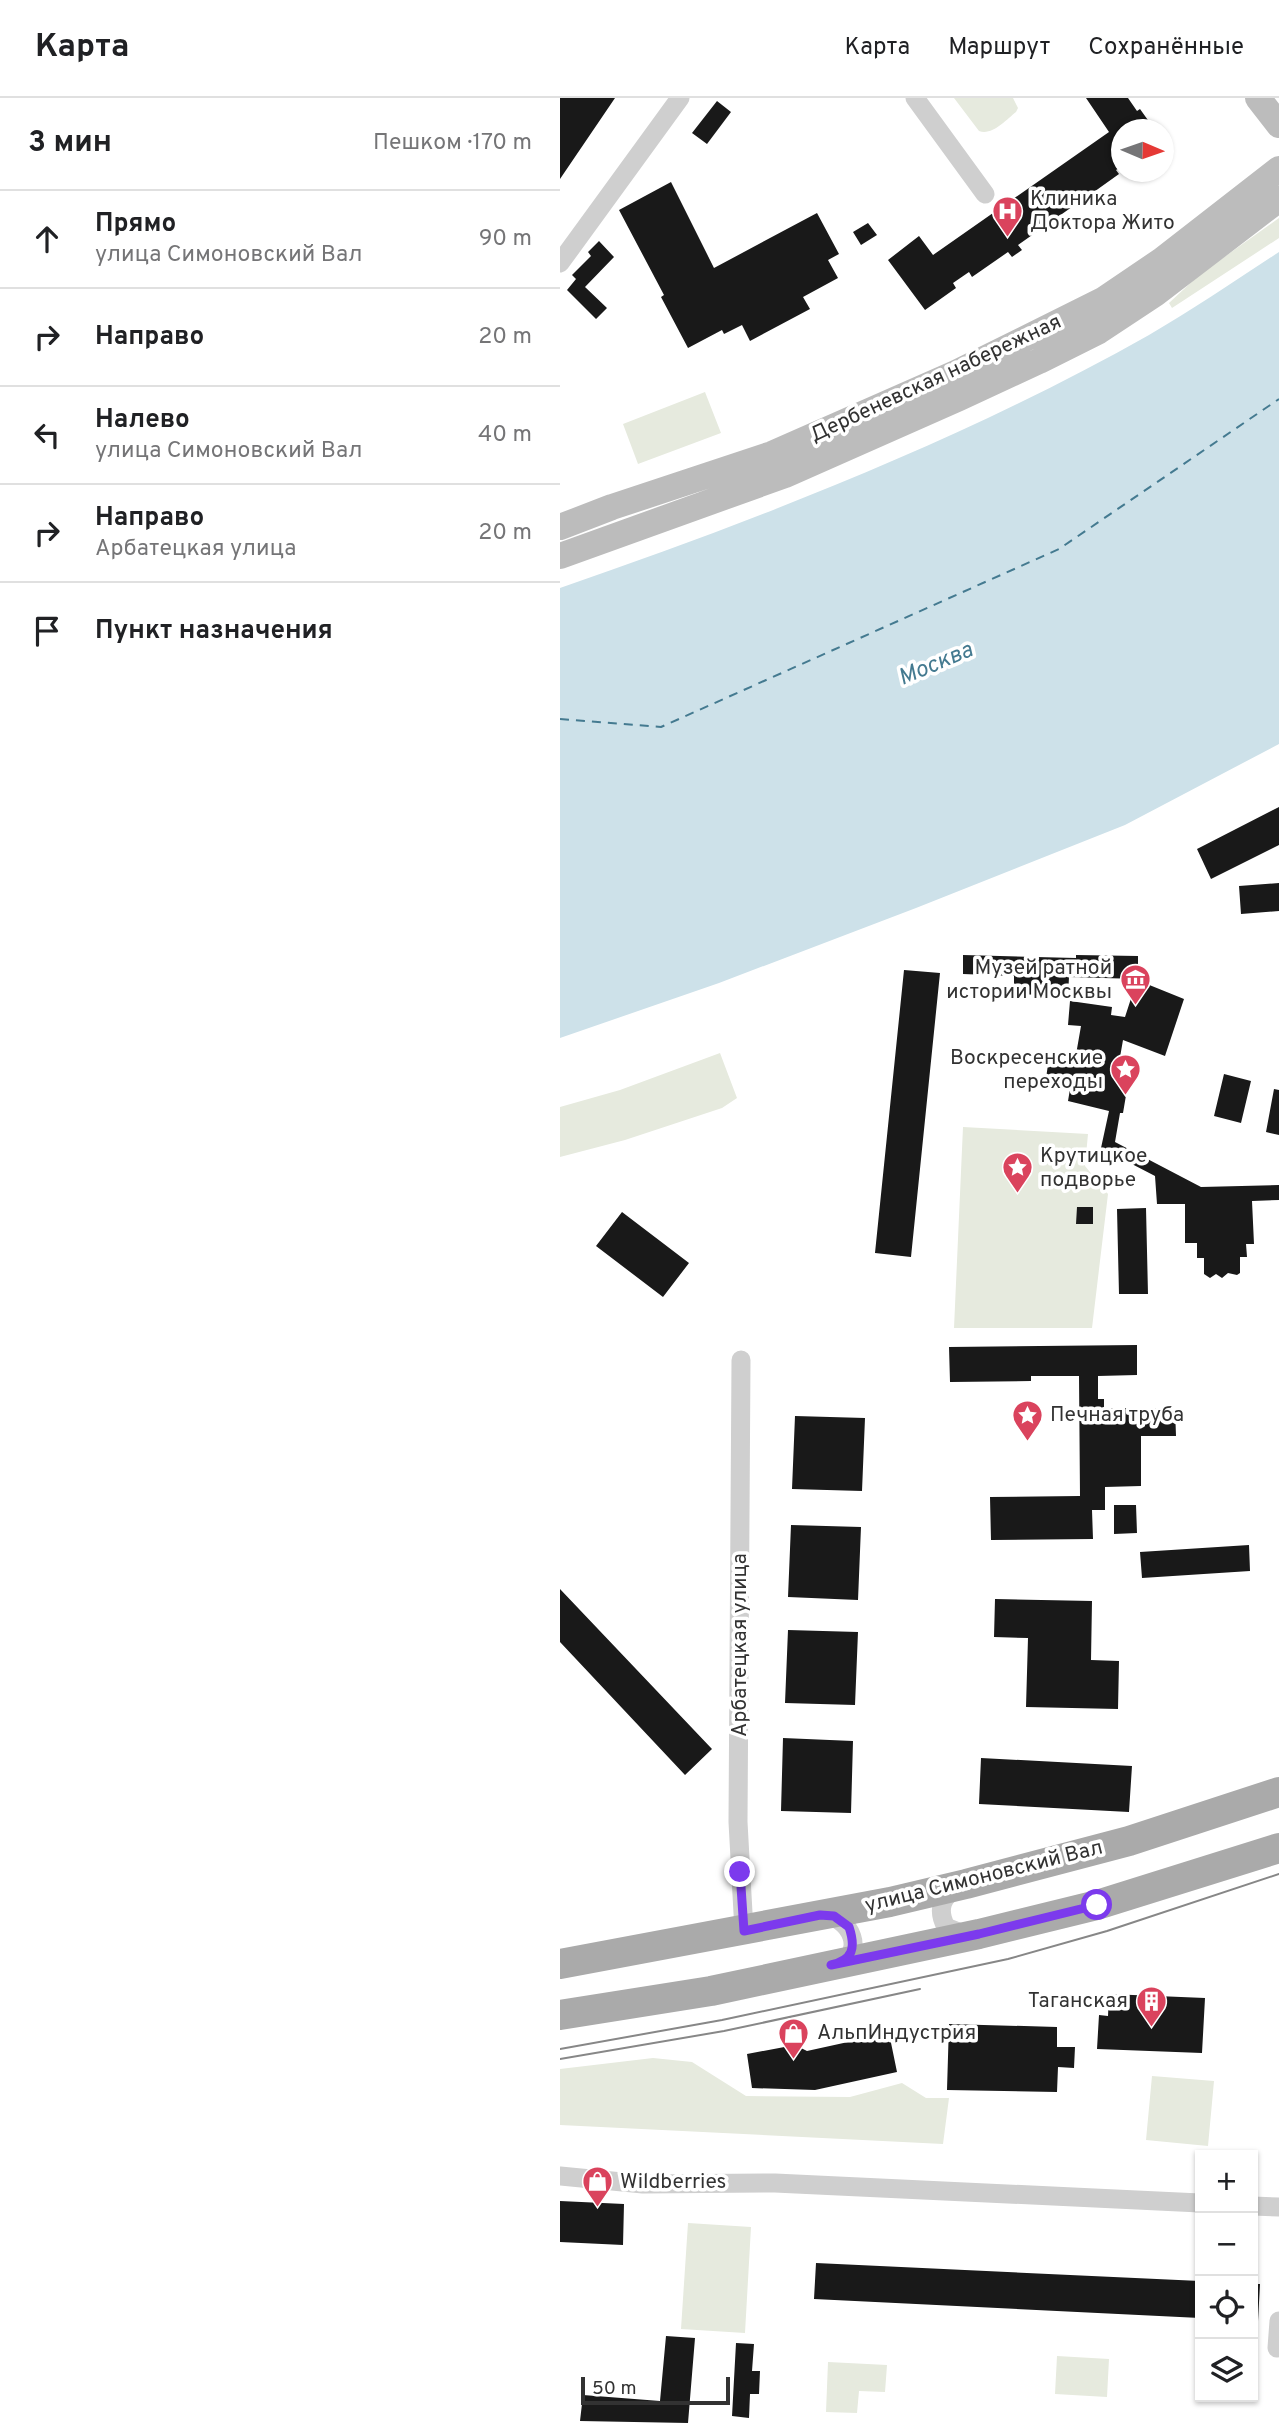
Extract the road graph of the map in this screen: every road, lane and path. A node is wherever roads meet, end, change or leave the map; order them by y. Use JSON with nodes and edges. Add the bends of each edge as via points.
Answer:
{"nodes":[{"id":1,"x":680,"y":98,"type":"edge"},
{"id":2,"x":915,"y":98,"type":"edge"},
{"id":3,"x":1258,"y":98,"type":"edge"},
{"id":4,"x":1279,"y":125,"type":"edge"},
{"id":5,"x":1279,"y":169,"type":"edge"},
{"id":6,"x":985,"y":194,"type":"dead end"},
{"id":7,"x":1279,"y":199,"type":"edge"},
{"id":8,"x":560,"y":263,"type":"edge"},
{"id":9,"x":560,"y":527,"type":"edge"},
{"id":10,"x":560,"y":556,"type":"edge"},
{"id":11,"x":741,"y":1360,"type":"dead end"},
{"id":12,"x":1279,"y":1792,"type":"edge"},
{"id":13,"x":1279,"y":1848,"type":"edge"},
{"id":14,"x":966,"y":1884,"type":"junction"},
{"id":15,"x":820,"y":1915,"type":"junction"},
{"id":16,"x":744,"y":1931,"type":"junction"},
{"id":17,"x":979,"y":1934,"type":"junction"},
{"id":18,"x":560,"y":1964,"type":"edge"},
{"id":19,"x":831,"y":1965,"type":"junction"},
{"id":20,"x":560,"y":2015,"type":"edge"},
{"id":21,"x":560,"y":2176,"type":"edge"},
{"id":22,"x":1195,"y":2203,"type":"edge"},
{"id":23,"x":1258,"y":2206,"type":"edge"},
{"id":24,"x":1279,"y":2207,"type":"edge"},
{"id":25,"x":1279,"y":2321,"type":"edge"},
{"id":26,"x":1278,"y":2348,"type":"edge"}],
"edges":[{"from":1,"to":8,"type":"street"},
{"from":2,"to":6,"type":"street"},
{"from":3,"to":4,"type":"main road"},
{"from":5,"to":9,"type":"main road","name":"Дербеневская набережная","via":[[1103,300],[956,373],[772,454]]},
{"from":7,"to":10,"type":"main road","name":"Дербеневская набережная","via":[[1099,331],[1039,361],[785,475]]},
{"from":11,"to":16,"type":"street","name":"Арбатецкая улица","via":[[737,1822]]},
{"from":12,"to":14,"type":"main road","name":"улица Симоновский Вал","via":[[1129,1841]]},
{"from":13,"to":17,"type":"main road","via":[[1097,1905]]},
{"from":14,"to":15,"type":"main road","name":"улица Симоновский Вал"},
{"from":14,"to":17,"type":"street","via":[[945,1898],[941,1918],[954,1932]]},
{"from":15,"to":16,"type":"main road","name":"улица Симоновский Вал"},
{"from":15,"to":19,"type":"street","via":[[842,1920],[852,1936],[850,1954]]},
{"from":16,"to":18,"type":"main road","name":"улица Симоновский Вал"},
{"from":17,"to":19,"type":"main road"},
{"from":19,"to":20,"type":"main road","via":[[711,1991]]},
{"from":21,"to":22,"type":"street","via":[[643,2184],[775,2183]]},
{"from":23,"to":24,"type":"street"},
{"from":25,"to":26,"type":"street"}]}
